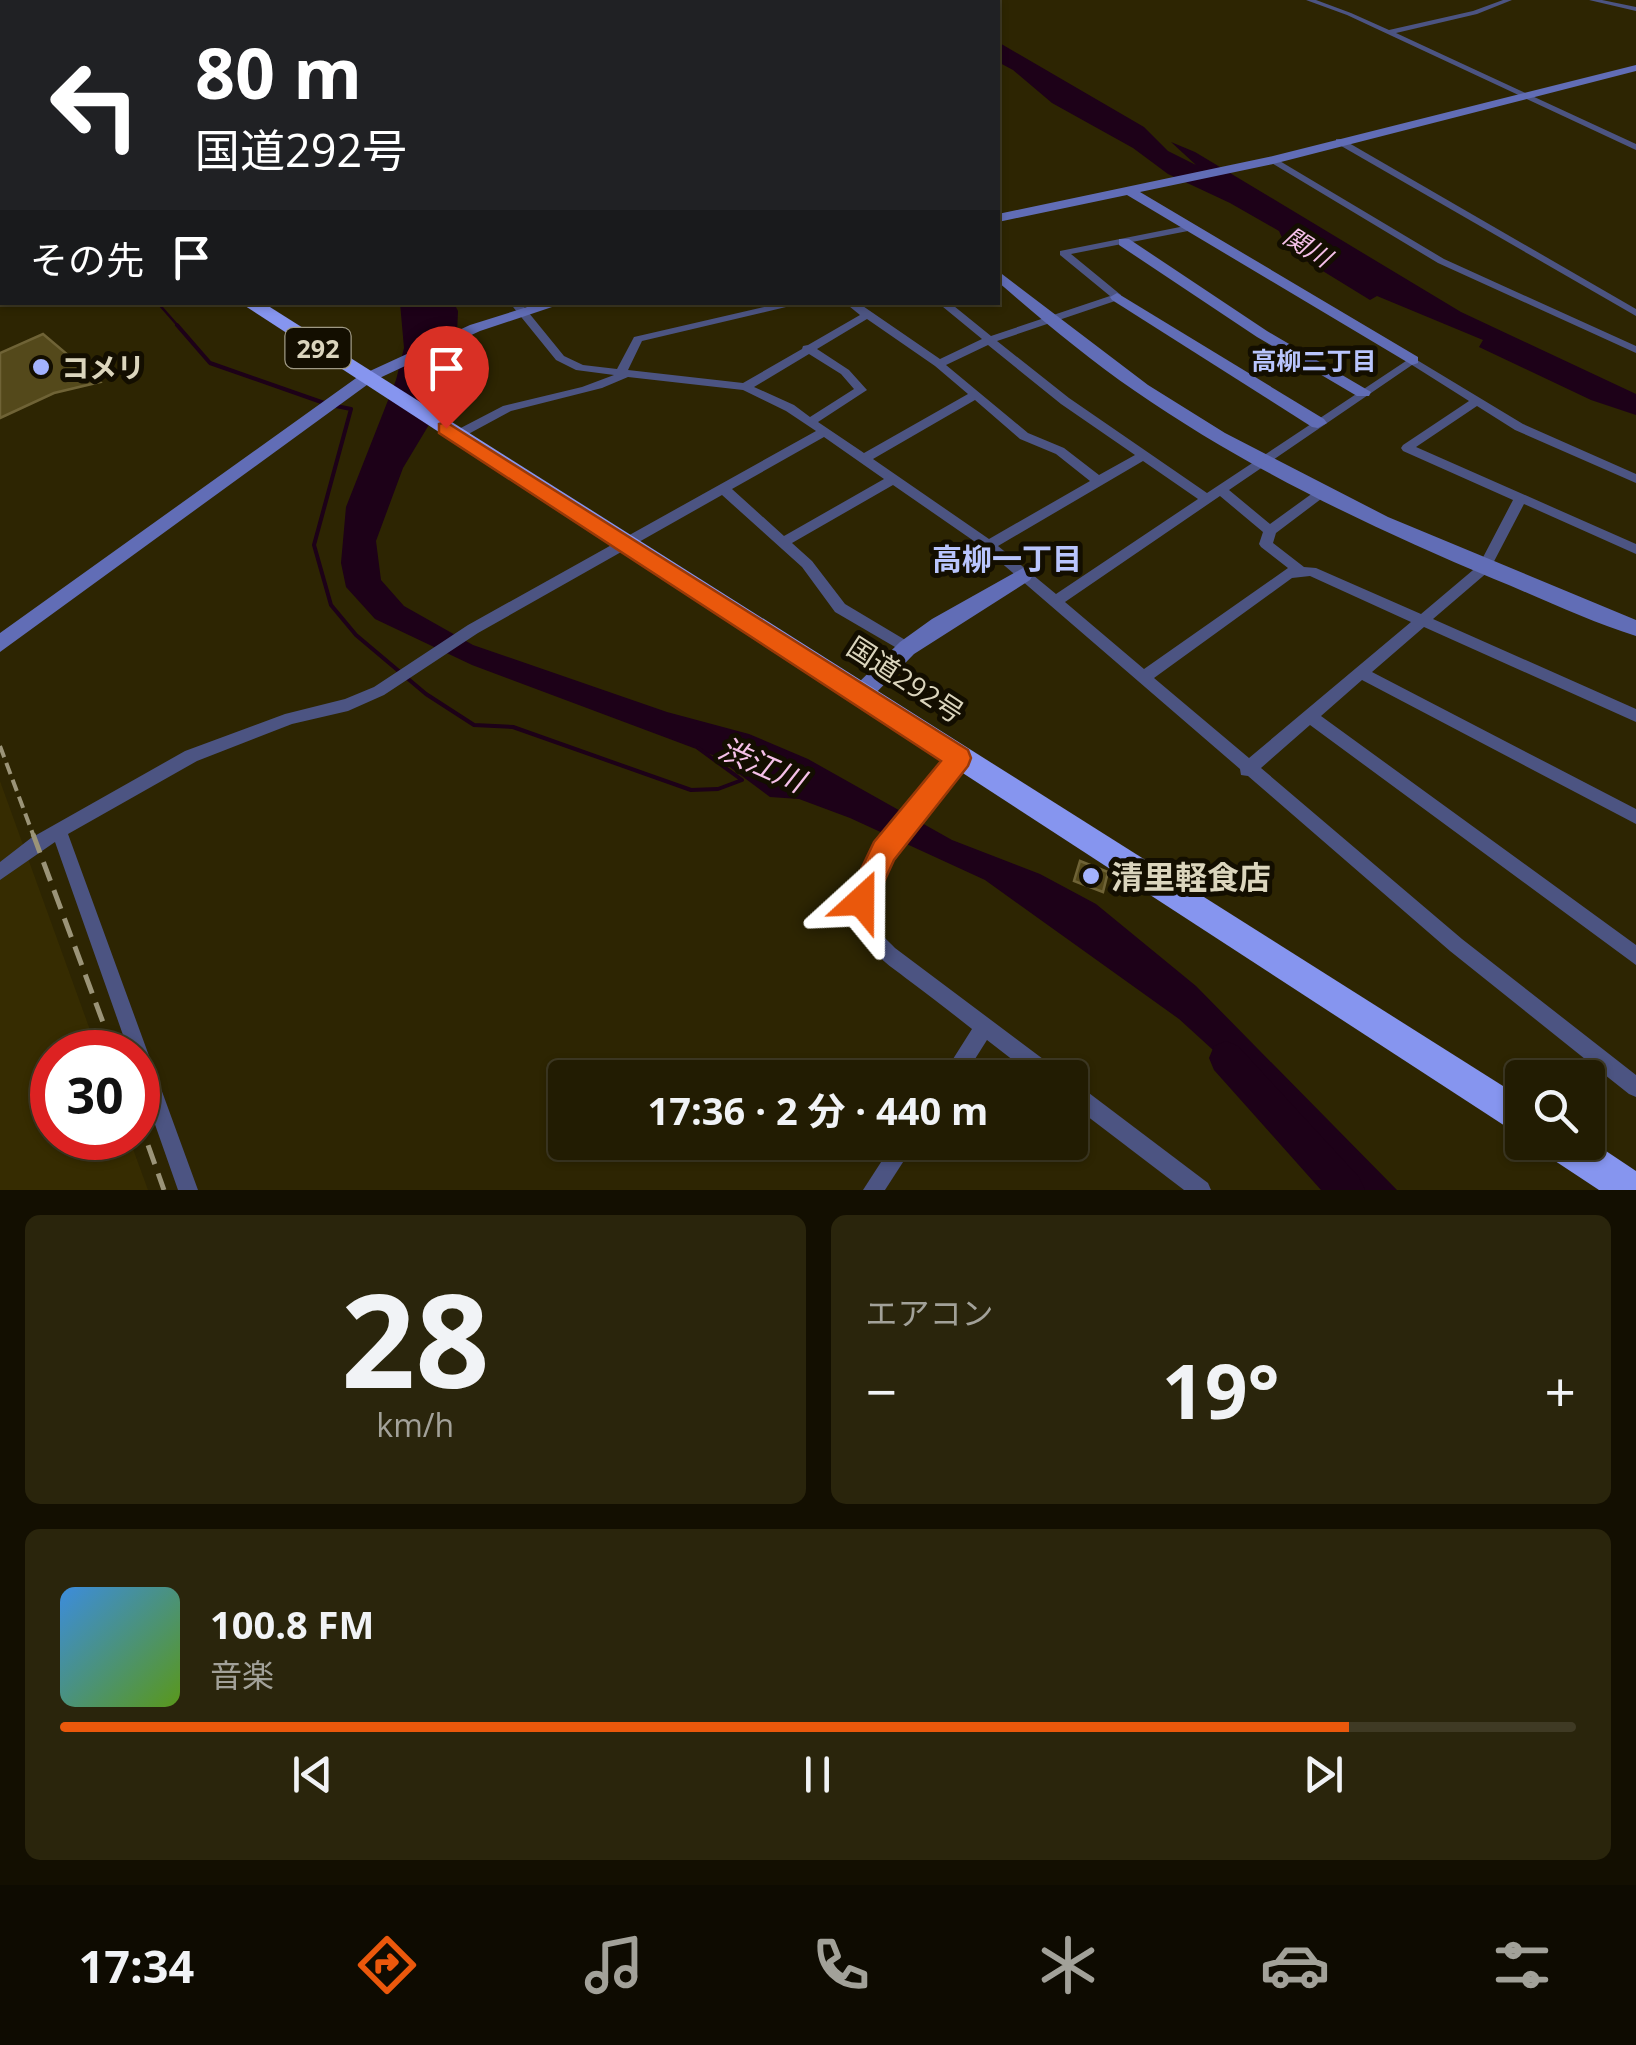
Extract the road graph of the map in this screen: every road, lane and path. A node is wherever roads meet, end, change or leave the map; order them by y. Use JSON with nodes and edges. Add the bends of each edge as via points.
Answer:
{"nodes":[{"id":1,"x":1309,"y":0,"type":"edge"},
{"id":2,"x":1471,"y":0,"type":"edge"},
{"id":3,"x":1509,"y":0,"type":"edge"},
{"id":4,"x":1594,"y":0,"type":"edge"},
{"id":5,"x":1493,"y":6,"type":"junction"},
{"id":6,"x":1636,"y":9,"type":"edge"},
{"id":7,"x":1636,"y":19,"type":"edge"},
{"id":8,"x":1390,"y":32,"type":"junction"},
{"id":9,"x":1636,"y":68,"type":"edge"},
{"id":10,"x":1527,"y":95,"type":"junction"},
{"id":11,"x":1339,"y":141,"type":"junction"},
{"id":12,"x":1636,"y":147,"type":"edge"},
{"id":13,"x":1272,"y":160,"type":"junction"},
{"id":14,"x":1136,"y":192,"type":"junction"},
{"id":15,"x":1000,"y":218,"type":"edge"},
{"id":16,"x":1190,"y":228,"type":"junction"},
{"id":17,"x":1124,"y":242,"type":"junction"},
{"id":18,"x":1000,"y":278,"type":"edge"},
{"id":19,"x":1117,"y":298,"type":"junction"},
{"id":20,"x":257,"y":305,"type":"edge"},
{"id":21,"x":789,"y":305,"type":"edge"},
{"id":22,"x":853,"y":305,"type":"edge"},
{"id":23,"x":945,"y":305,"type":"edge"},
{"id":24,"x":517,"y":308,"type":"edge"},
{"id":25,"x":1636,"y":313,"type":"edge"},
{"id":26,"x":867,"y":315,"type":"junction"},
{"id":27,"x":1049,"y":321,"type":"junction"},
{"id":28,"x":987,"y":342,"type":"junction"},
{"id":29,"x":807,"y":348,"type":"junction"},
{"id":30,"x":1636,"y":350,"type":"edge"},
{"id":31,"x":1412,"y":360,"type":"junction"},
{"id":32,"x":939,"y":364,"type":"junction"},
{"id":33,"x":624,"y":375,"type":"junction"},
{"id":34,"x":365,"y":379,"type":"junction"},
{"id":35,"x":744,"y":386,"type":"junction"},
{"id":36,"x":1363,"y":392,"type":"junction"},
{"id":37,"x":978,"y":394,"type":"junction"},
{"id":38,"x":1478,"y":400,"type":"junction"},
{"id":39,"x":810,"y":422,"type":"junction"},
{"id":40,"x":1318,"y":423,"type":"junction"},
{"id":41,"x":452,"y":432,"type":"junction"},
{"id":42,"x":824,"y":432,"type":"junction"},
{"id":43,"x":1142,"y":456,"type":"junction"},
{"id":44,"x":864,"y":459,"type":"junction"},
{"id":45,"x":1264,"y":463,"type":"junction"},
{"id":46,"x":1636,"y":478,"type":"edge"},
{"id":47,"x":894,"y":479,"type":"junction"},
{"id":48,"x":1098,"y":482,"type":"junction"},
{"id":49,"x":725,"y":490,"type":"junction"},
{"id":50,"x":1222,"y":491,"type":"junction"},
{"id":51,"x":1322,"y":492,"type":"junction"},
{"id":52,"x":1520,"y":499,"type":"junction"},
{"id":53,"x":1208,"y":500,"type":"junction"},
{"id":54,"x":1270,"y":530,"type":"junction"},
{"id":55,"x":628,"y":542,"type":"junction"},
{"id":56,"x":783,"y":542,"type":"junction"},
{"id":57,"x":988,"y":545,"type":"junction"},
{"id":58,"x":1636,"y":549,"type":"edge"},
{"id":59,"x":1484,"y":568,"type":"junction"},
{"id":60,"x":1302,"y":572,"type":"junction"},
{"id":61,"x":1023,"y":575,"type":"junction"},
{"id":62,"x":1055,"y":602,"type":"junction"},
{"id":63,"x":1422,"y":621,"type":"junction"},
{"id":64,"x":1636,"y":628,"type":"edge"},
{"id":65,"x":0,"y":644,"type":"edge"},
{"id":66,"x":907,"y":648,"type":"junction"},
{"id":67,"x":1362,"y":673,"type":"junction"},
{"id":68,"x":1143,"y":678,"type":"junction"},
{"id":69,"x":860,"y":695,"type":"junction"},
{"id":70,"x":1311,"y":716,"type":"junction"},
{"id":71,"x":1636,"y":716,"type":"edge"},
{"id":72,"x":958,"y":758,"type":"junction"},
{"id":73,"x":1247,"y":770,"type":"junction"},
{"id":74,"x":1636,"y":818,"type":"edge"},
{"id":75,"x":59,"y":830,"type":"junction"},
{"id":76,"x":0,"y":872,"type":"edge"},
{"id":77,"x":1636,"y":956,"type":"edge"},
{"id":78,"x":985,"y":1027,"type":"junction"},
{"id":79,"x":1599,"y":1058,"type":"joint"},
{"id":80,"x":962,"y":1060,"type":"edge"},
{"id":81,"x":1028,"y":1060,"type":"edge"},
{"id":82,"x":1636,"y":1086,"type":"edge"},
{"id":83,"x":1088,"y":1105,"type":"edge"},
{"id":84,"x":1505,"y":1108,"type":"edge"},
{"id":85,"x":894,"y":1160,"type":"edge"},
{"id":86,"x":1586,"y":1160,"type":"edge"},
{"id":87,"x":188,"y":1190,"type":"edge"},
{"id":88,"x":873,"y":1190,"type":"edge"},
{"id":89,"x":1201,"y":1190,"type":"edge"},
{"id":90,"x":1632,"y":1190,"type":"edge"}],
"edges":[{"from":1,"to":8,"type":"street"},
{"from":2,"to":5,"type":"street"},
{"from":3,"to":5,"type":"street"},
{"from":4,"to":6,"type":"street"},
{"from":4,"to":7,"type":"street"},
{"from":5,"to":8,"type":"street"},
{"from":8,"to":10,"type":"street"},
{"from":9,"to":10,"type":"street"},
{"from":10,"to":11,"type":"street"},
{"from":10,"to":12,"type":"street"},
{"from":11,"to":13,"type":"street"},
{"from":11,"to":25,"type":"street"},
{"from":13,"to":14,"type":"street"},
{"from":13,"to":30,"type":"street","via":[[1441,261]]},
{"from":14,"to":15,"type":"street"},
{"from":14,"to":16,"type":"street"},
{"from":16,"to":17,"type":"street"},
{"from":16,"to":31,"type":"street"},
{"from":17,"to":19,"type":"street","via":[[1062,253]]},
{"from":17,"to":36,"type":"street"},
{"from":18,"to":27,"type":"street"},
{"from":19,"to":27,"type":"street"},
{"from":19,"to":40,"type":"street"},
{"from":20,"to":34,"type":"highway","name":"国道292号","number":"292"},
{"from":21,"to":33,"type":"street","via":[[638,339]]},
{"from":22,"to":26,"type":"street"},
{"from":23,"to":28,"type":"street"},
{"from":24,"to":33,"type":"street","via":[[560,358]]},
{"from":24,"to":34,"type":"street"},
{"from":26,"to":29,"type":"street"},
{"from":26,"to":32,"type":"street"},
{"from":27,"to":28,"type":"street"},
{"from":27,"to":45,"type":"street"},
{"from":28,"to":32,"type":"street"},
{"from":28,"to":43,"type":"street"},
{"from":29,"to":35,"type":"street"},
{"from":29,"to":39,"type":"street","via":[[861,390]]},
{"from":31,"to":36,"type":"street"},
{"from":31,"to":38,"type":"street"},
{"from":32,"to":37,"type":"street"},
{"from":33,"to":35,"type":"street"},
{"from":33,"to":41,"type":"street"},
{"from":34,"to":41,"type":"highway","name":"国道292号","number":"292"},
{"from":34,"to":65,"type":"street"},
{"from":35,"to":39,"type":"street"},
{"from":36,"to":40,"type":"street"},
{"from":37,"to":44,"type":"street"},
{"from":37,"to":48,"type":"street","via":[[1024,436],[1060,452]]},
{"from":38,"to":46,"type":"street","via":[[1519,427]]},
{"from":38,"to":52,"type":"street","via":[[1407,448]]},
{"from":39,"to":42,"type":"street"},
{"from":40,"to":45,"type":"street"},
{"from":41,"to":55,"type":"highway","name":"国道292号","number":"292"},
{"from":42,"to":44,"type":"street"},
{"from":42,"to":49,"type":"street"},
{"from":43,"to":48,"type":"street"},
{"from":43,"to":53,"type":"street"},
{"from":44,"to":47,"type":"street"},
{"from":45,"to":50,"type":"street"},
{"from":45,"to":51,"type":"street"},
{"from":47,"to":56,"type":"street"},
{"from":47,"to":57,"type":"street"},
{"from":48,"to":57,"type":"street"},
{"from":49,"to":55,"type":"street"},
{"from":49,"to":56,"type":"street"},
{"from":50,"to":53,"type":"street"},
{"from":50,"to":54,"type":"street"},
{"from":51,"to":54,"type":"street"},
{"from":51,"to":59,"type":"street"},
{"from":52,"to":58,"type":"street"},
{"from":52,"to":59,"type":"street"},
{"from":53,"to":62,"type":"street"},
{"from":54,"to":60,"type":"street","via":[[1266,544]]},
{"from":55,"to":69,"type":"highway","name":"国道292号","number":"292"},
{"from":55,"to":75,"type":"street","via":[[380,691],[192,756]]},
{"from":56,"to":66,"type":"street","via":[[840,608]]},
{"from":57,"to":61,"type":"street"},
{"from":59,"to":63,"type":"street"},
{"from":59,"to":64,"type":"street"},
{"from":60,"to":63,"type":"street"},
{"from":60,"to":68,"type":"street","via":[[1289,573]]},
{"from":61,"to":62,"type":"street"},
{"from":61,"to":66,"type":"street"},
{"from":62,"to":68,"type":"street"},
{"from":63,"to":67,"type":"street"},
{"from":63,"to":71,"type":"street"},
{"from":66,"to":69,"type":"street"},
{"from":67,"to":70,"type":"street"},
{"from":67,"to":74,"type":"street"},
{"from":68,"to":73,"type":"street"},
{"from":69,"to":72,"type":"highway","name":"国道292号","number":"292"},
{"from":70,"to":73,"type":"street"},
{"from":70,"to":77,"type":"street"},
{"from":72,"to":78,"type":"street","via":[[884,851],[861,901],[868,929],[888,954]]},
{"from":72,"to":84,"type":"highway","name":"国道292号","number":"292"},
{"from":73,"to":79,"type":"street"},
{"from":75,"to":76,"type":"street"},
{"from":75,"to":87,"type":"street"},
{"from":78,"to":80,"type":"street"},
{"from":78,"to":81,"type":"street"},
{"from":79,"to":82,"type":"street"},
{"from":83,"to":89,"type":"street"},
{"from":85,"to":88,"type":"street"},
{"from":86,"to":90,"type":"highway"}]}
